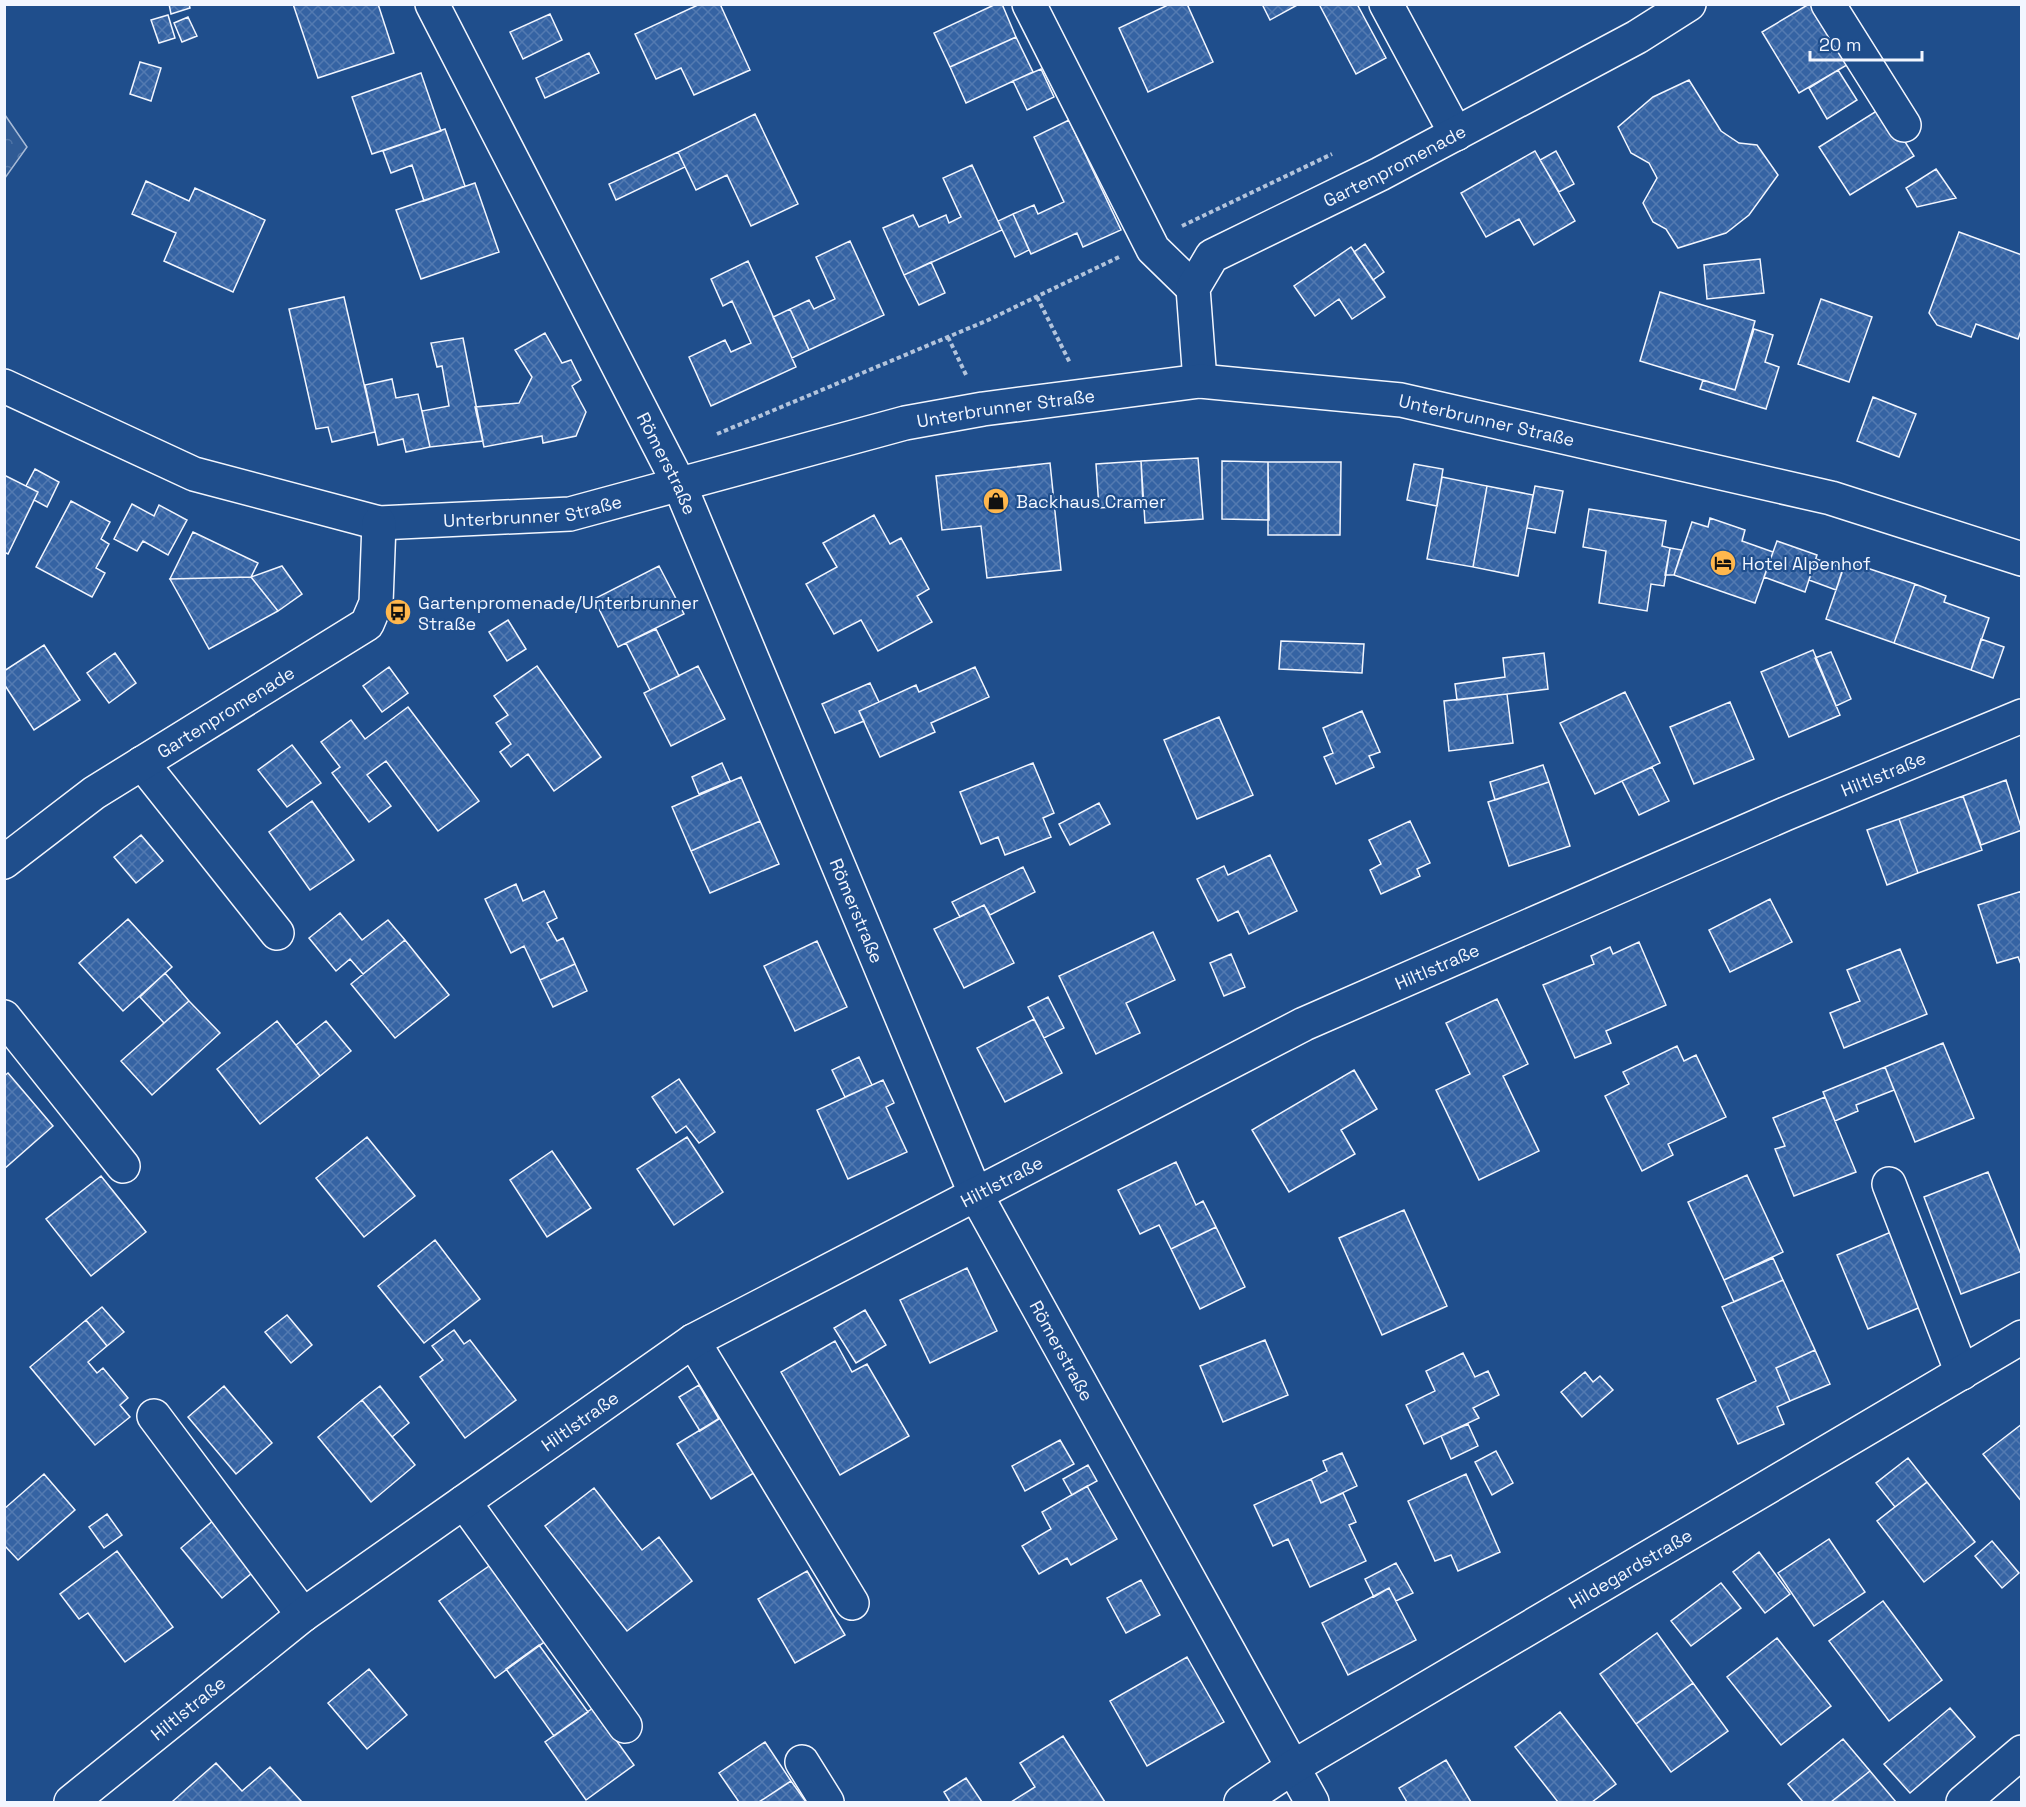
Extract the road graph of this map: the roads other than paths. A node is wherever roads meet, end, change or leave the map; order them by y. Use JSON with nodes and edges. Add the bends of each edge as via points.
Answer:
{"nodes":[{"id":1,"x":432,"y":4,"type":"edge"},
{"id":2,"x":1029,"y":4,"type":"edge"},
{"id":3,"x":1386,"y":4,"type":"edge"},
{"id":4,"x":1689,"y":4,"type":"edge"},
{"id":5,"x":1828,"y":4,"type":"edge"},
{"id":6,"x":1904,"y":124,"type":"dead end"},
{"id":7,"x":1456,"y":134,"type":"junction"},
{"id":8,"x":1193,"y":288,"type":"junction"},
{"id":9,"x":1200,"y":381,"type":"junction"},
{"id":10,"x":4,"y":386,"type":"edge"},
{"id":11,"x":680,"y":486,"type":"junction"},
{"id":12,"x":379,"y":523,"type":"junction"},
{"id":13,"x":2022,"y":560,"type":"edge"},
{"id":14,"x":2022,"y":716,"type":"edge"},
{"id":15,"x":142,"y":763,"type":"junction"},
{"id":16,"x":4,"y":862,"type":"edge"},
{"id":17,"x":277,"y":933,"type":"dead end"},
{"id":18,"x":4,"y":1017,"type":"edge"},
{"id":19,"x":123,"y":1166,"type":"dead end"},
{"id":20,"x":1889,"y":1184,"type":"dead end"},
{"id":21,"x":975,"y":1193,"type":"junction"},
{"id":22,"x":2022,"y":1337,"type":"edge"},
{"id":23,"x":693,"y":1341,"type":"junction"},
{"id":24,"x":1962,"y":1373,"type":"junction"},
{"id":25,"x":154,"y":1416,"type":"dead end"},
{"id":26,"x":464,"y":1502,"type":"junction"},
{"id":27,"x":852,"y":1602,"type":"dead end"},
{"id":28,"x":303,"y":1615,"type":"junction"},
{"id":29,"x":625,"y":1726,"type":"dead end"},
{"id":30,"x":2022,"y":1752,"type":"edge"},
{"id":31,"x":802,"y":1762,"type":"dead end"},
{"id":32,"x":1293,"y":1767,"type":"junction"},
{"id":33,"x":71,"y":1803,"type":"edge"},
{"id":34,"x":827,"y":1803,"type":"edge"},
{"id":35,"x":1240,"y":1803,"type":"edge"},
{"id":36,"x":1312,"y":1803,"type":"edge"},
{"id":37,"x":1963,"y":1803,"type":"edge"}],
"edges":[{"from":1,"to":11,"type":"street","name":"Römerstraße"},
{"from":2,"to":8,"type":"street","via":[[1153,249]]},
{"from":3,"to":7,"type":"street"},
{"from":4,"to":7,"type":"street","name":"Gartenpromenade","via":[[1638,37]]},
{"from":5,"to":6,"type":"street"},
{"from":7,"to":8,"type":"street","name":"Gartenpromenade","via":[[1212,256]]},
{"from":8,"to":9,"type":"street"},
{"from":9,"to":11,"type":"street","name":"Unterbrunner Straße","via":[[905,423]]},
{"from":9,"to":13,"type":"street","name":"Unterbrunner Straße","via":[[1401,400],[1831,498]]},
{"from":10,"to":12,"type":"street","name":"Unterbrunner Straße","via":[[194,474]]},
{"from":11,"to":12,"type":"street","name":"Unterbrunner Straße","via":[[570,514]]},
{"from":11,"to":21,"type":"street","name":"Römerstraße"},
{"from":12,"to":15,"type":"street","name":"Gartenpromenade","via":[[376,603],[367,624]]},
{"from":14,"to":21,"type":"street","name":"Hiltlstraße","via":[[1785,814],[1304,1024]]},
{"from":15,"to":16,"type":"street","name":"Gartenpromenade","via":[[94,793]]},
{"from":15,"to":17,"type":"street"},
{"from":18,"to":19,"type":"street"},
{"from":20,"to":24,"type":"street"},
{"from":21,"to":23,"type":"street","name":"Hiltlstraße"},
{"from":21,"to":32,"type":"street","name":"Römerstraße"},
{"from":22,"to":24,"type":"street","name":"Hildegardstraße"},
{"from":23,"to":26,"type":"street","name":"Hiltlstraße"},
{"from":23,"to":27,"type":"street"},
{"from":24,"to":32,"type":"street","name":"Hildegardstraße"},
{"from":25,"to":28,"type":"street"},
{"from":26,"to":28,"type":"street","name":"Hiltlstraße"},
{"from":26,"to":29,"type":"street"},
{"from":28,"to":33,"type":"street","name":"Hiltlstraße"},
{"from":30,"to":37,"type":"street"},
{"from":31,"to":34,"type":"street"},
{"from":32,"to":35,"type":"street","name":"Hildegardstraße"},
{"from":32,"to":36,"type":"street","name":"Römerstraße"}]}
